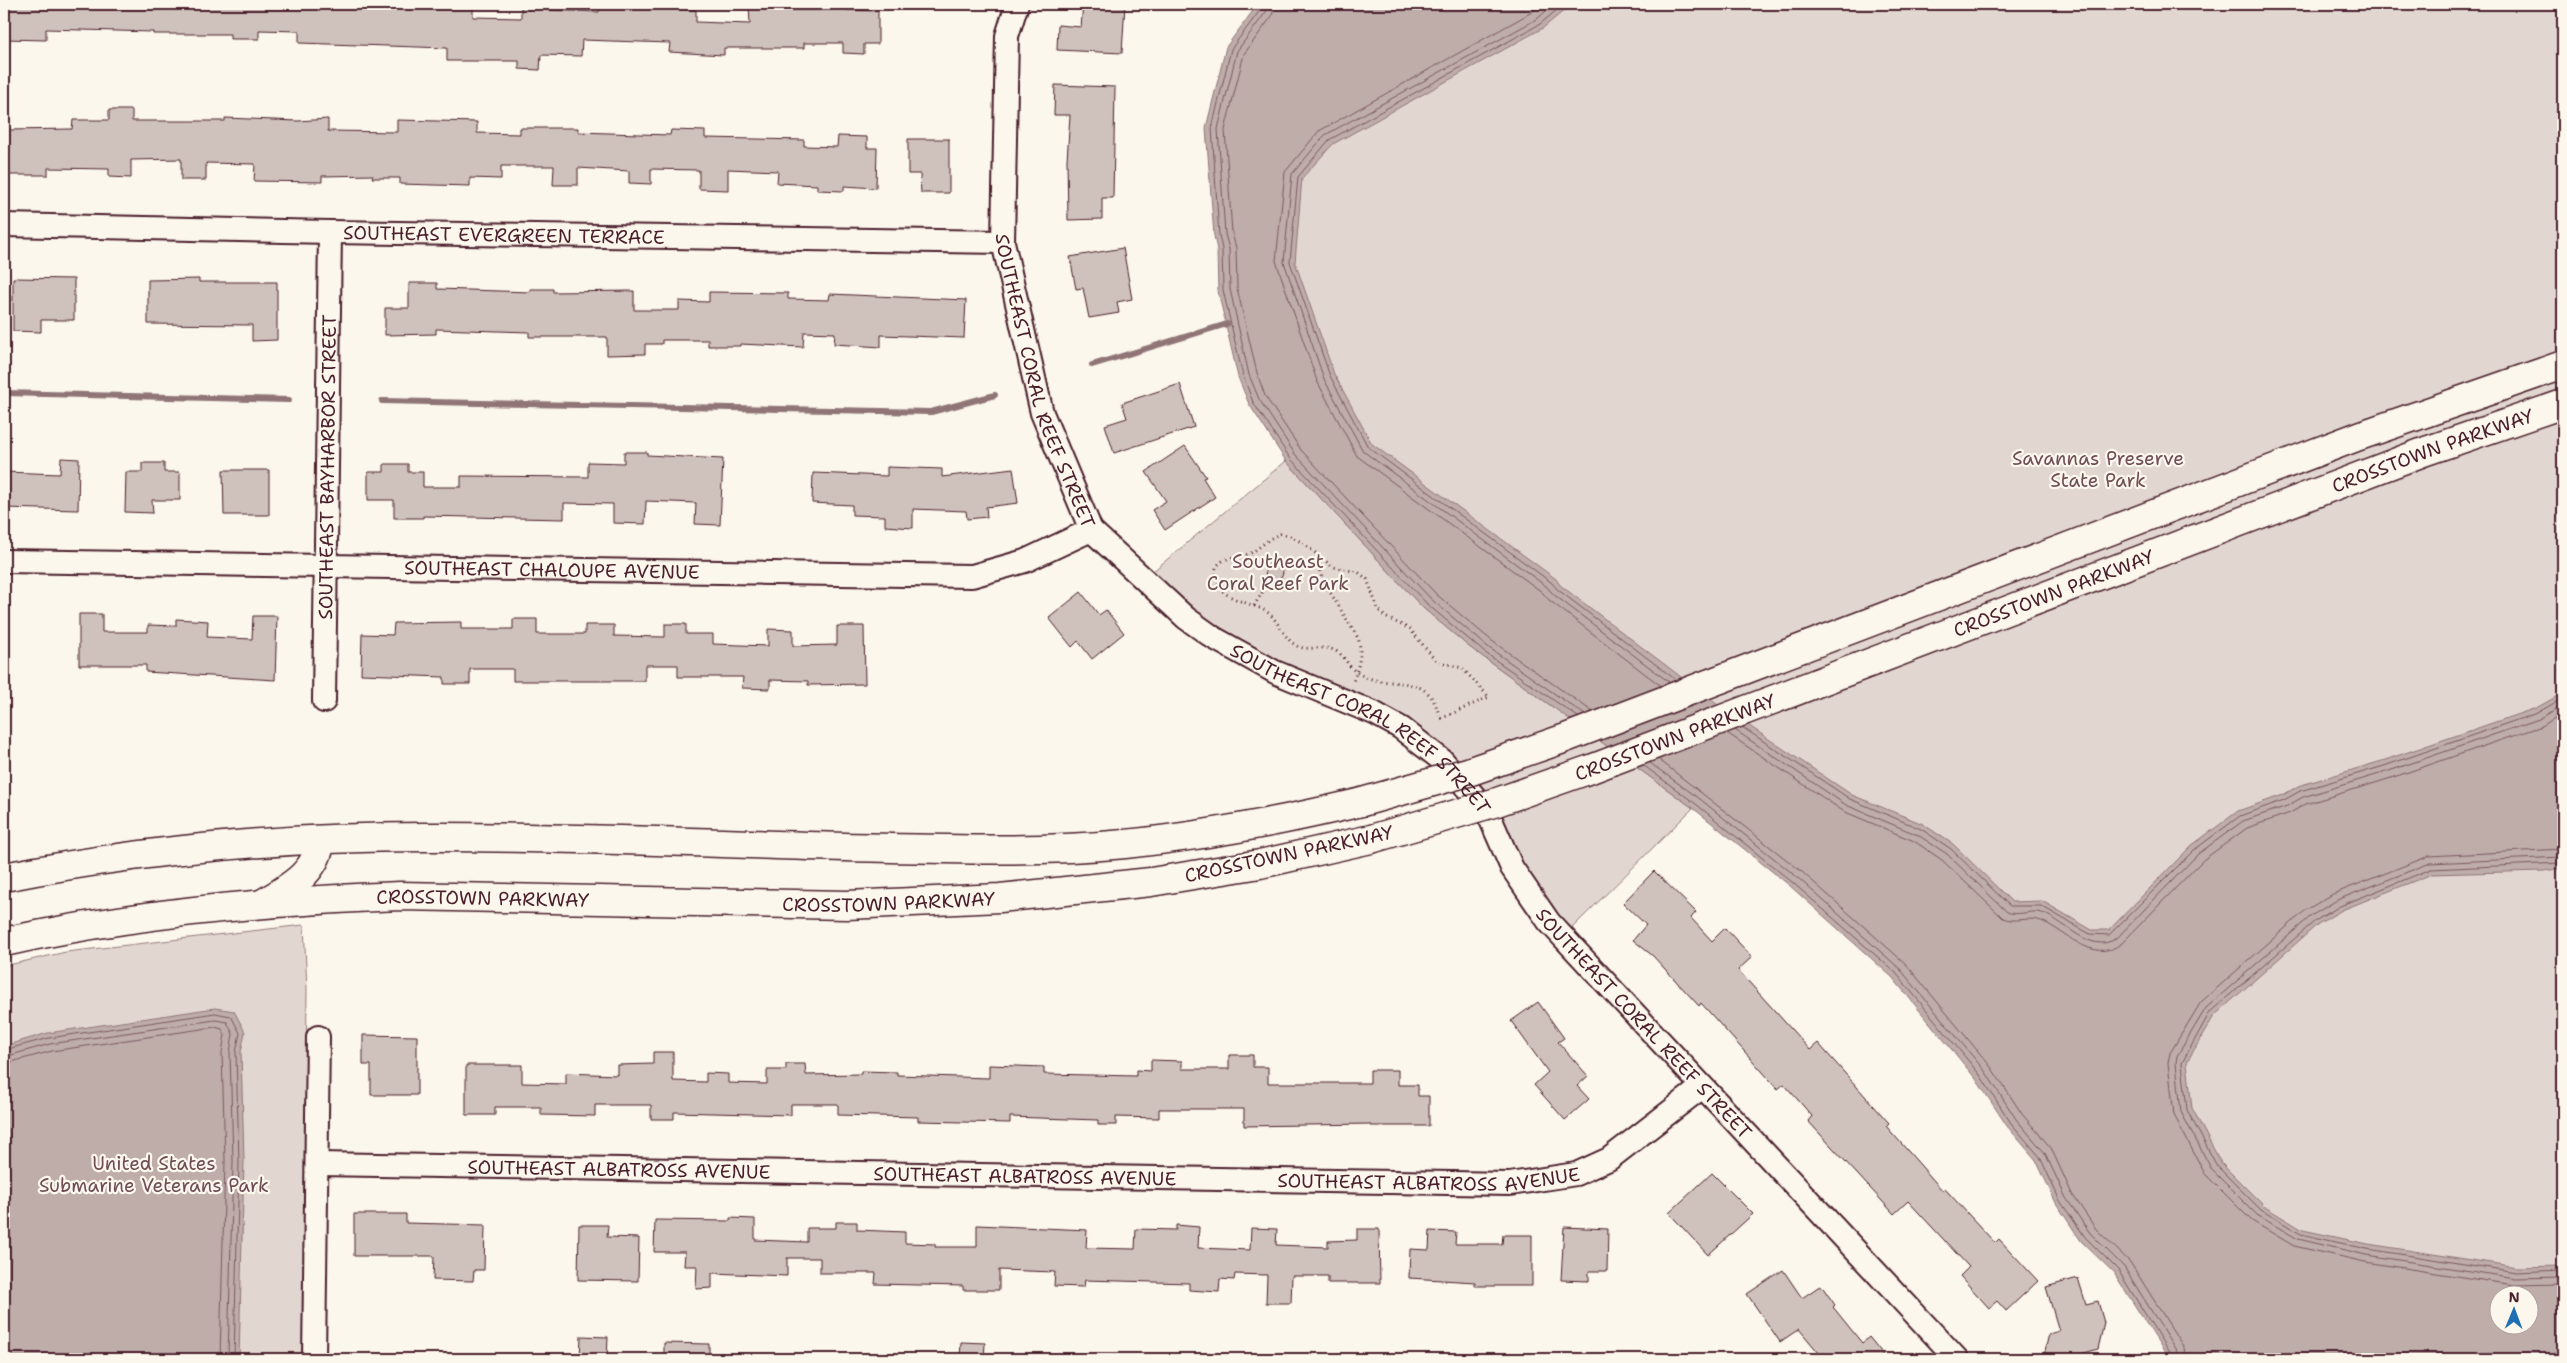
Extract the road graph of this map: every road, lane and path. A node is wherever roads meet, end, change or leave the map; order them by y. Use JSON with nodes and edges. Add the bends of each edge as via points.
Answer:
{"nodes":[{"id":1,"x":1017,"y":4,"type":"edge"},
{"id":2,"x":4,"y":225,"type":"edge"},
{"id":3,"x":330,"y":232,"type":"junction"},
{"id":4,"x":1003,"y":242,"type":"junction"},
{"id":5,"x":2563,"y":365,"type":"edge"},
{"id":6,"x":2563,"y":404,"type":"edge"},
{"id":7,"x":1091,"y":530,"type":"junction"},
{"id":8,"x":1322,"y":560,"type":"junction"},
{"id":9,"x":4,"y":561,"type":"edge"},
{"id":10,"x":328,"y":568,"type":"junction"},
{"id":11,"x":1270,"y":580,"type":"dead end"},
{"id":12,"x":1254,"y":606,"type":"junction"},
{"id":13,"x":1356,"y":672,"type":"junction"},
{"id":14,"x":1351,"y":685,"type":"dead end"},
{"id":15,"x":324,"y":702,"type":"dead end"},
{"id":16,"x":321,"y":840,"type":"junction"},
{"id":17,"x":4,"y":877,"type":"edge"},
{"id":18,"x":261,"y":904,"type":"junction"},
{"id":19,"x":4,"y":942,"type":"edge"},
{"id":20,"x":318,"y":1037,"type":"dead end"},
{"id":21,"x":1702,"y":1087,"type":"junction"},
{"id":22,"x":318,"y":1164,"type":"junction"},
{"id":23,"x":314,"y":1359,"type":"edge"},
{"id":24,"x":1957,"y":1359,"type":"edge"}],
"edges":[{"from":1,"to":4,"type":"street","name":"SOUTHEAST CORAL REEF STREET","via":[[1007,36]]},
{"from":2,"to":3,"type":"street","name":"SOUTHEAST EVERGREEN TERRACE"},
{"from":3,"to":4,"type":"street","name":"SOUTHEAST EVERGREEN TERRACE"},
{"from":3,"to":10,"type":"street","name":"SOUTHEAST BAYHARBOR STREET"},
{"from":4,"to":7,"type":"street","name":"SOUTHEAST CORAL REEF STREET","via":[[1042,413]]},
{"from":5,"to":16,"type":"main road","name":"CROSSTOWN PARKWAY","bridge":true,"via":[[2350,439],[1572,736],[1468,772],[1362,802],[1214,833],[1068,848],[954,850],[439,837]]},
{"from":6,"to":18,"type":"main road","name":"CROSSTOWN PARKWAY","bridge":true,"via":[[2417,454],[1583,772],[1371,839],[1260,864],[1151,882],[1048,894],[894,904],[400,896]]},
{"from":7,"to":10,"type":"street","name":"SOUTHEAST CHALOUPE AVENUE","via":[[1025,561],[972,576]]},
{"from":7,"to":21,"type":"street","name":"SOUTHEAST CORAL REEF STREET","via":[[1186,618],[1214,638],[1275,672],[1374,713],[1401,728],[1443,761],[1482,805],[1512,868],[1548,922]]},
{"from":8,"to":12,"type":"path","via":[[1303,543],[1280,534],[1252,552],[1218,564],[1216,582],[1224,592],[1237,601]]},
{"from":8,"to":13,"type":"path","via":[[1322,579],[1358,638],[1361,648]]},
{"from":8,"to":13,"type":"path","via":[[1333,567],[1358,572],[1367,579],[1384,617],[1410,629],[1436,661],[1462,668],[1489,697],[1440,719],[1437,707],[1421,688],[1410,683],[1369,679]]},
{"from":9,"to":10,"type":"street","name":"SOUTHEAST CHALOUPE AVENUE"},
{"from":10,"to":15,"type":"street","name":"SOUTHEAST BAYHARBOR STREET"},
{"from":11,"to":12,"type":"path"},
{"from":12,"to":13,"type":"path","via":[[1275,620],[1290,642],[1299,647],[1332,649],[1343,655]]},
{"from":13,"to":14,"type":"path"},
{"from":16,"to":17,"type":"main road","name":"CROSSTOWN PARKWAY","via":[[148,853]]},
{"from":16,"to":18,"type":"main road","via":[[318,856],[308,871],[287,889]]},
{"from":18,"to":19,"type":"main road","name":"CROSSTOWN PARKWAY","via":[[134,918]]},
{"from":20,"to":22,"type":"street"},
{"from":21,"to":22,"type":"street","name":"SOUTHEAST ALBATROSS AVENUE","via":[[1608,1159],[1576,1174],[1510,1184]]},
{"from":21,"to":24,"type":"street","name":"SOUTHEAST CORAL REEF STREET"},
{"from":22,"to":23,"type":"street"}]}
